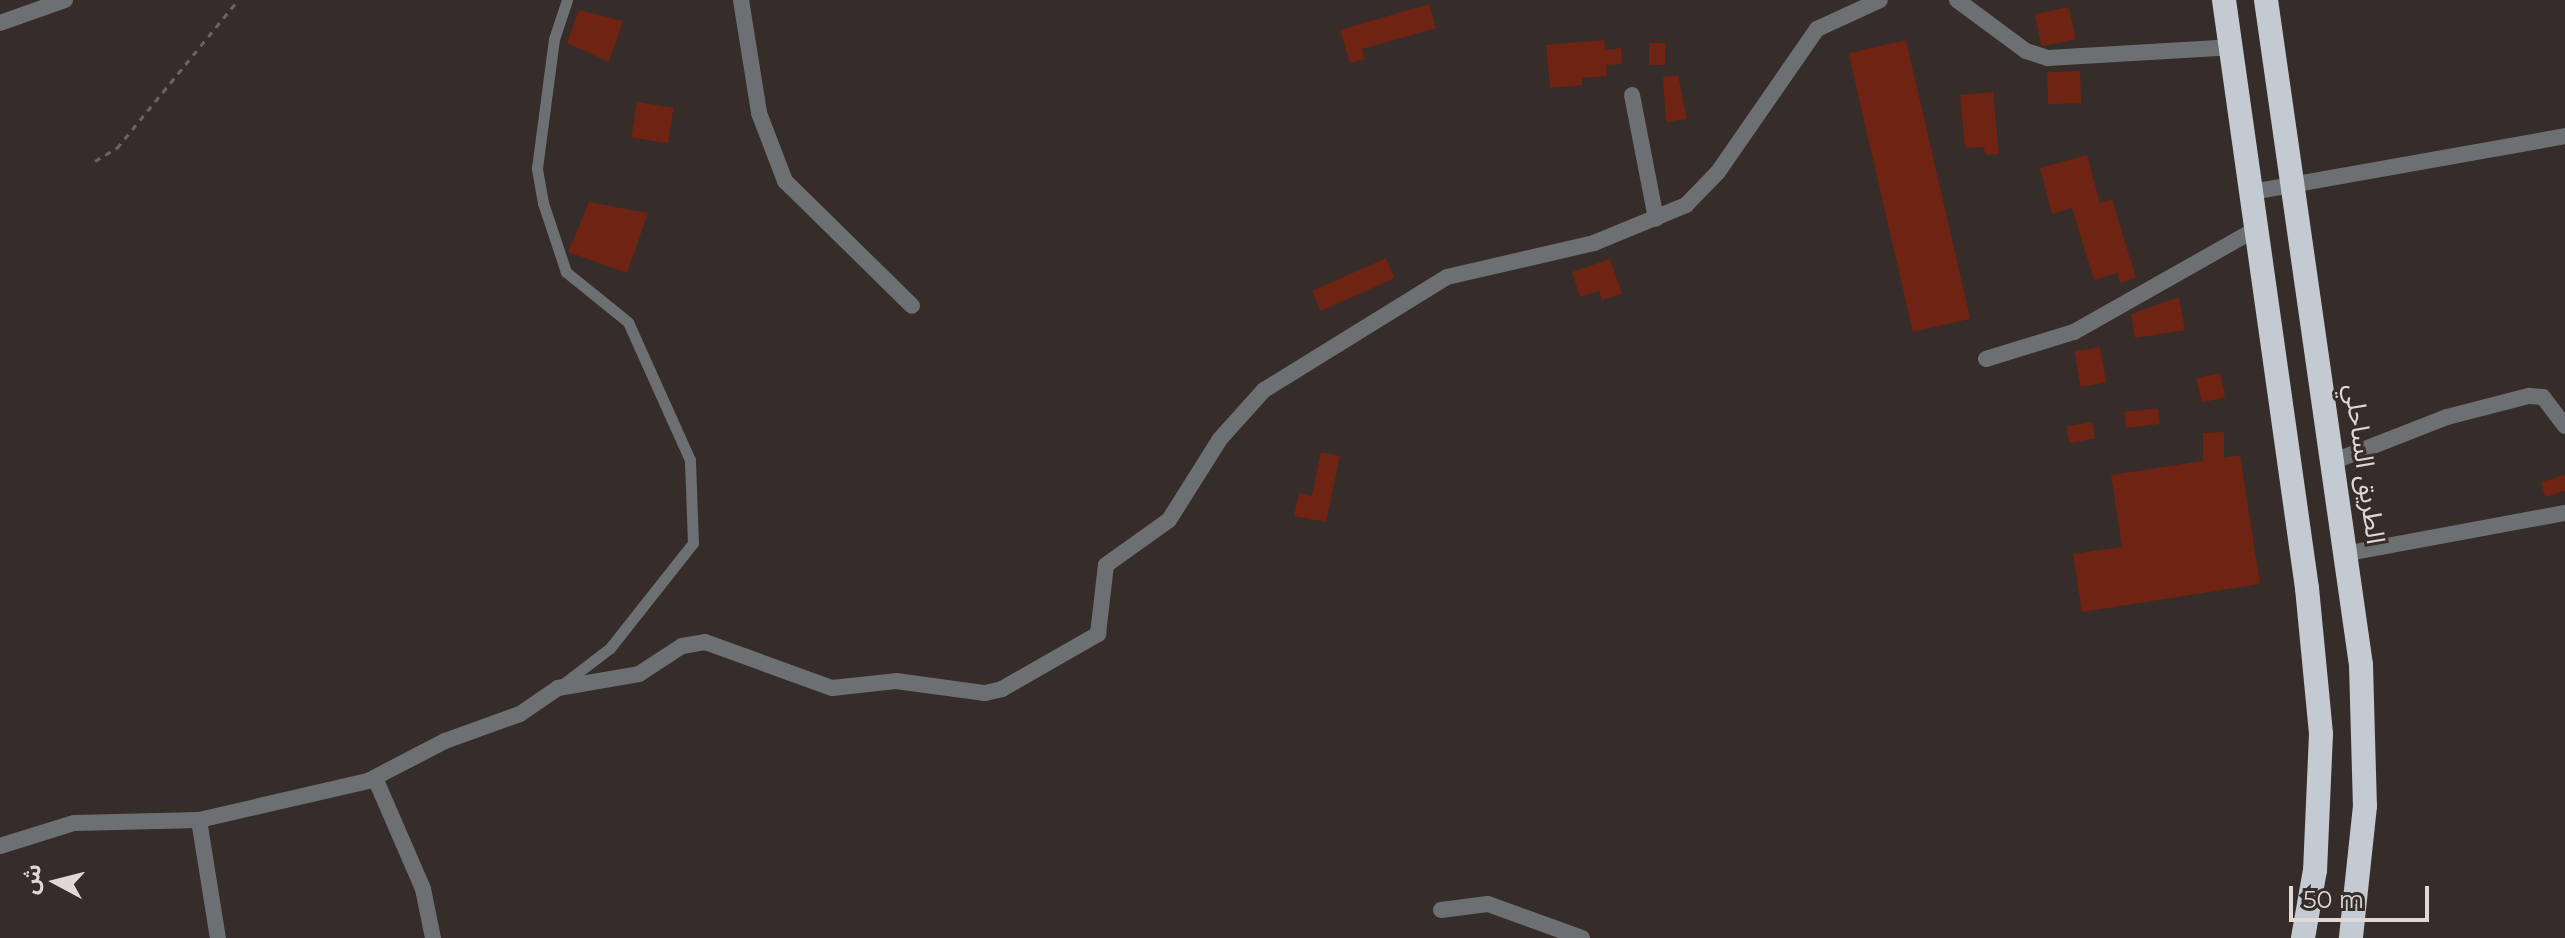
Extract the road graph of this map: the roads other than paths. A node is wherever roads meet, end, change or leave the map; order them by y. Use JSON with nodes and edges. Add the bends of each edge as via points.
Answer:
{"nodes":[{"id":1,"x":65,"y":0,"type":"edge"},
{"id":2,"x":567,"y":0,"type":"edge"},
{"id":3,"x":741,"y":0,"type":"edge"},
{"id":4,"x":1880,"y":0,"type":"edge"},
{"id":5,"x":1957,"y":0,"type":"edge"},
{"id":6,"x":2224,"y":0,"type":"edge"},
{"id":7,"x":2266,"y":0,"type":"edge"},
{"id":8,"x":0,"y":23,"type":"edge"},
{"id":9,"x":2231,"y":47,"type":"junction"},
{"id":10,"x":1632,"y":95,"type":"dead end"},
{"id":11,"x":2565,"y":136,"type":"edge"},
{"id":12,"x":2290,"y":185,"type":"junction"},
{"id":13,"x":2252,"y":192,"type":"junction"},
{"id":14,"x":1656,"y":219,"type":"junction"},
{"id":15,"x":2258,"y":228,"type":"junction"},
{"id":16,"x":912,"y":306,"type":"dead end"},
{"id":17,"x":1986,"y":359,"type":"dead end"},
{"id":18,"x":2565,"y":426,"type":"edge"},
{"id":19,"x":2337,"y":460,"type":"junction"},
{"id":20,"x":2565,"y":513,"type":"edge"},
{"id":21,"x":2349,"y":553,"type":"junction"},
{"id":22,"x":558,"y":688,"type":"junction"},
{"id":23,"x":375,"y":778,"type":"junction"},
{"id":24,"x":199,"y":820,"type":"junction"},
{"id":25,"x":0,"y":846,"type":"edge"},
{"id":26,"x":1441,"y":910,"type":"dead end"},
{"id":27,"x":218,"y":938,"type":"edge"},
{"id":28,"x":433,"y":938,"type":"edge"},
{"id":29,"x":1582,"y":938,"type":"edge"},
{"id":30,"x":2303,"y":938,"type":"edge"},
{"id":31,"x":2351,"y":938,"type":"edge"}],
"edges":[{"from":1,"to":8,"type":"street"},
{"from":2,"to":22,"type":"lane","via":[[554,39],[537,168],[543,203],[566,272],[628,322],[690,460],[693,543],[610,648]]},
{"from":3,"to":16,"type":"street","via":[[759,113],[785,181]]},
{"from":4,"to":14,"type":"street","via":[[1817,29],[1703,191]]},
{"from":5,"to":9,"type":"street","via":[[2026,51],[2048,58]]},
{"from":6,"to":9,"type":"highway"},
{"from":7,"to":12,"type":"highway","name":"الطريق الساحلي"},
{"from":9,"to":13,"type":"highway"},
{"from":10,"to":14,"type":"street"},
{"from":11,"to":12,"type":"street"},
{"from":12,"to":13,"type":"street"},
{"from":12,"to":19,"type":"highway","name":"الطريق الساحلي"},
{"from":13,"to":15,"type":"highway"},
{"from":14,"to":22,"type":"street","via":[[1594,243],[1447,277],[1303,362],[1241,413],[1169,520],[1110,560],[1098,634],[1002,689],[985,693],[896,681],[832,688],[705,642],[682,646],[639,674]]},
{"from":15,"to":17,"type":"street","via":[[2074,332]]},
{"from":15,"to":30,"type":"highway","via":[[2307,588],[2321,734],[2316,854]]},
{"from":18,"to":19,"type":"street","via":[[2549,402],[2529,396],[2447,417]]},
{"from":19,"to":21,"type":"highway","name":"الطريق الساحلي"},
{"from":20,"to":21,"type":"street"},
{"from":21,"to":31,"type":"highway","name":"الطريق الساحلي","via":[[2367,750]]},
{"from":22,"to":23,"type":"street","via":[[520,714],[445,741]]},
{"from":23,"to":24,"type":"street"},
{"from":23,"to":28,"type":"street","via":[[423,889]]},
{"from":24,"to":25,"type":"street","via":[[74,823]]},
{"from":24,"to":27,"type":"street"},
{"from":26,"to":29,"type":"street","via":[[1488,904]]}]}
